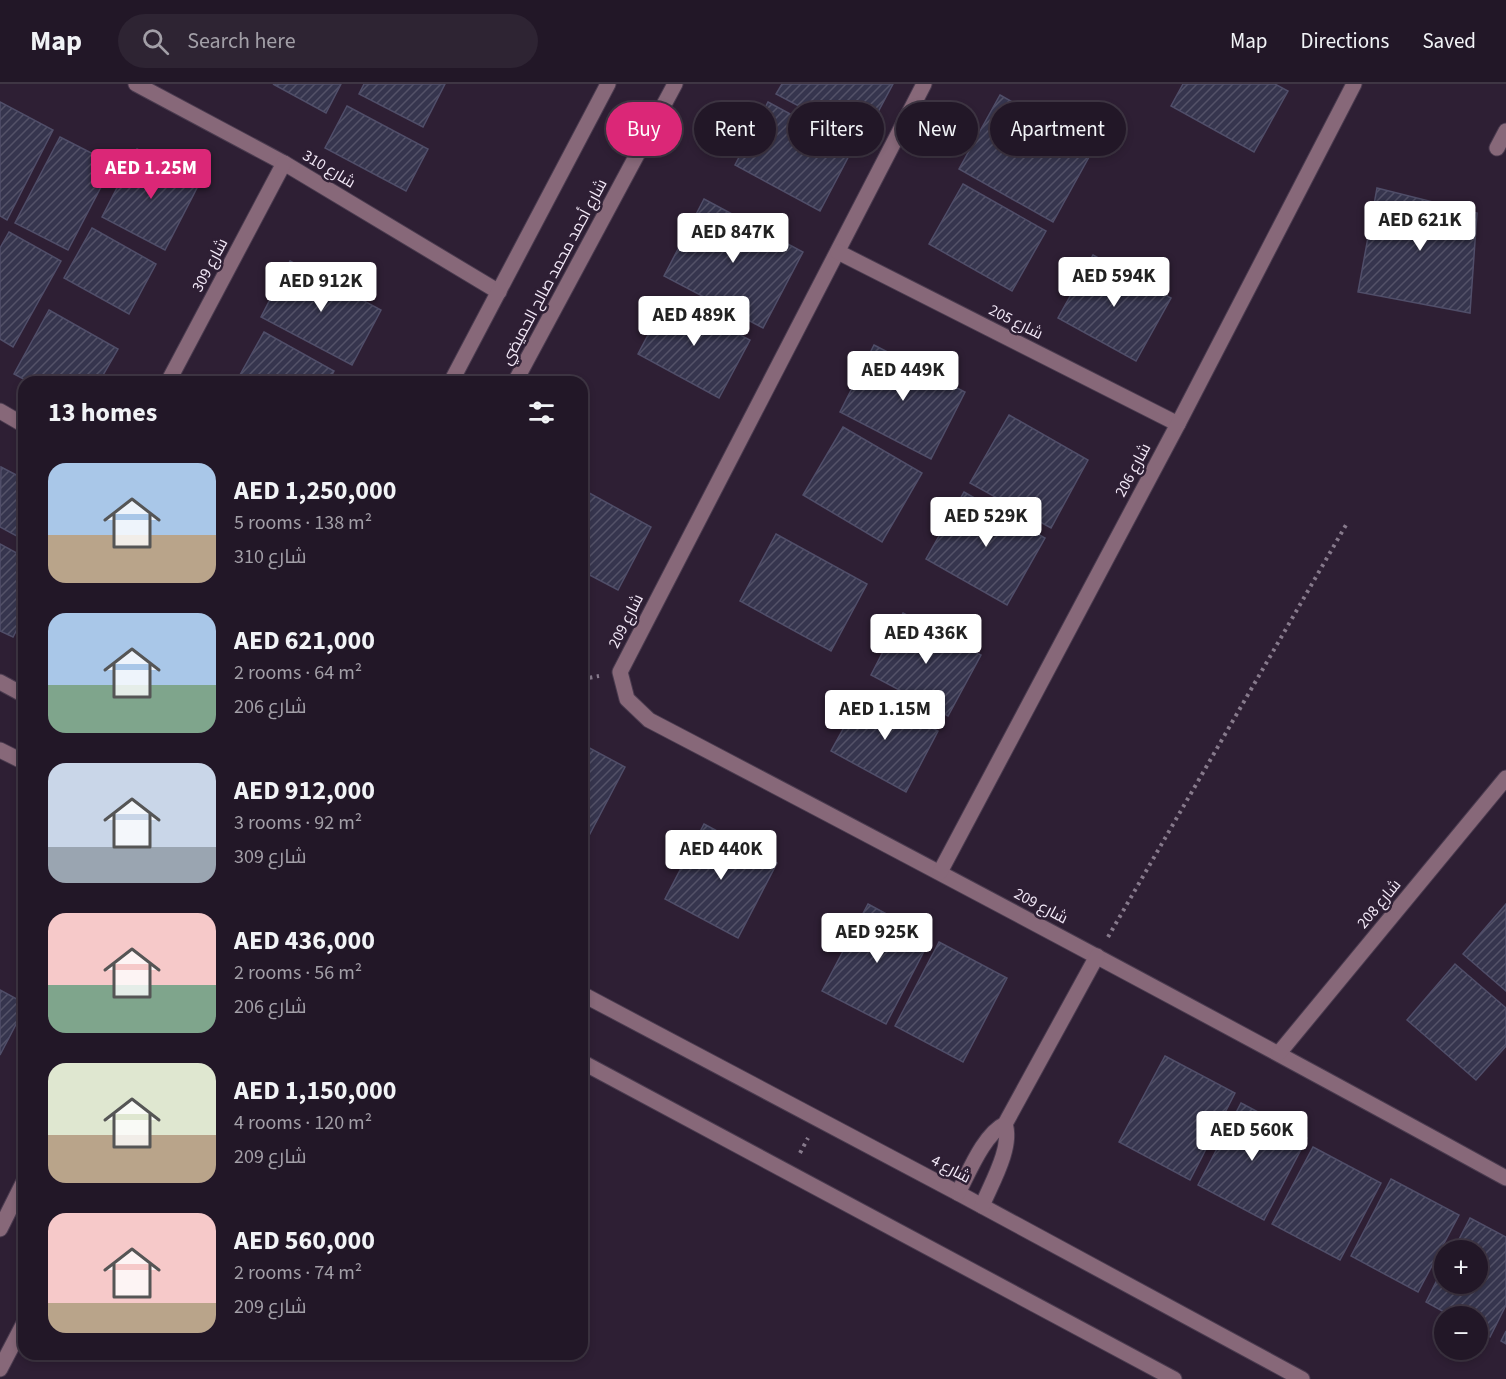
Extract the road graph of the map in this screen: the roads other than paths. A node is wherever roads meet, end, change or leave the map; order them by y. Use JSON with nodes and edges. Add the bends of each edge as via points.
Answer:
{"nodes":[{"id":1,"x":136,"y":84,"type":"edge"},
{"id":2,"x":608,"y":84,"type":"edge"},
{"id":3,"x":675,"y":84,"type":"edge"},
{"id":4,"x":924,"y":84,"type":"edge"},
{"id":5,"x":1354,"y":84,"type":"edge"},
{"id":6,"x":1506,"y":131,"type":"edge"},
{"id":7,"x":1497,"y":148,"type":"dead end"},
{"id":8,"x":284,"y":164,"type":"junction"},
{"id":9,"x":838,"y":252,"type":"junction"},
{"id":10,"x":499,"y":292,"type":"junction"},
{"id":11,"x":171,"y":376,"type":"edge"},
{"id":12,"x":454,"y":376,"type":"edge"},
{"id":13,"x":518,"y":376,"type":"edge"},
{"id":14,"x":0,"y":411,"type":"edge"},
{"id":15,"x":18,"y":422,"type":"edge"},
{"id":16,"x":1178,"y":424,"type":"junction"},
{"id":17,"x":0,"y":682,"type":"edge"},
{"id":18,"x":18,"y":692,"type":"edge"},
{"id":19,"x":0,"y":750,"type":"edge"},
{"id":20,"x":18,"y":759,"type":"edge"},
{"id":21,"x":1506,"y":778,"type":"edge"},
{"id":22,"x":940,"y":872,"type":"junction"},
{"id":23,"x":1097,"y":956,"type":"junction"},
{"id":24,"x":588,"y":997,"type":"edge"},
{"id":25,"x":1279,"y":1053,"type":"junction"},
{"id":26,"x":588,"y":1065,"type":"edge"},
{"id":27,"x":1005,"y":1124,"type":"junction"},
{"id":28,"x":1506,"y":1178,"type":"edge"},
{"id":29,"x":18,"y":1192,"type":"edge"},
{"id":30,"x":958,"y":1193,"type":"junction"},
{"id":31,"x":982,"y":1206,"type":"junction"},
{"id":32,"x":0,"y":1229,"type":"edge"},
{"id":33,"x":18,"y":1334,"type":"edge"},
{"id":34,"x":0,"y":1369,"type":"edge"},
{"id":35,"x":1174,"y":1379,"type":"edge"},
{"id":36,"x":1302,"y":1379,"type":"edge"}],
"edges":[{"from":1,"to":8,"type":"street","name":"شارع 310"},
{"from":2,"to":10,"type":"street"},
{"from":3,"to":13,"type":"street","name":"شارع أحمد محمد صالح الحميضي"},
{"from":4,"to":9,"type":"street","name":"شارع 209"},
{"from":5,"to":16,"type":"street","name":"شارع 206"},
{"from":6,"to":7,"type":"street"},
{"from":8,"to":10,"type":"street","name":"شارع 310"},
{"from":8,"to":11,"type":"street","name":"شارع 309"},
{"from":9,"to":16,"type":"street","name":"شارع 205"},
{"from":9,"to":22,"type":"street","name":"شارع 209","via":[[620,672],[627,699],[649,720]]},
{"from":10,"to":12,"type":"street"},
{"from":14,"to":15,"type":"street"},
{"from":16,"to":22,"type":"street","name":"شارع 206"},
{"from":17,"to":18,"type":"street"},
{"from":19,"to":20,"type":"street"},
{"from":21,"to":25,"type":"street","name":"شارع 208"},
{"from":22,"to":23,"type":"street","name":"شارع 209"},
{"from":23,"to":25,"type":"street","name":"شارع 209"},
{"from":23,"to":27,"type":"street"},
{"from":24,"to":30,"type":"street","name":"شارع 4"},
{"from":25,"to":28,"type":"street","name":"شارع 209"},
{"from":26,"to":35,"type":"street"},
{"from":27,"to":30,"type":"street","via":[[989,1137]]},
{"from":27,"to":31,"type":"street","via":[[1006,1147]]},
{"from":29,"to":32,"type":"street"},
{"from":30,"to":31,"type":"street","name":"شارع 4"},
{"from":31,"to":36,"type":"street","name":"شارع 4"},
{"from":33,"to":34,"type":"street"}]}
